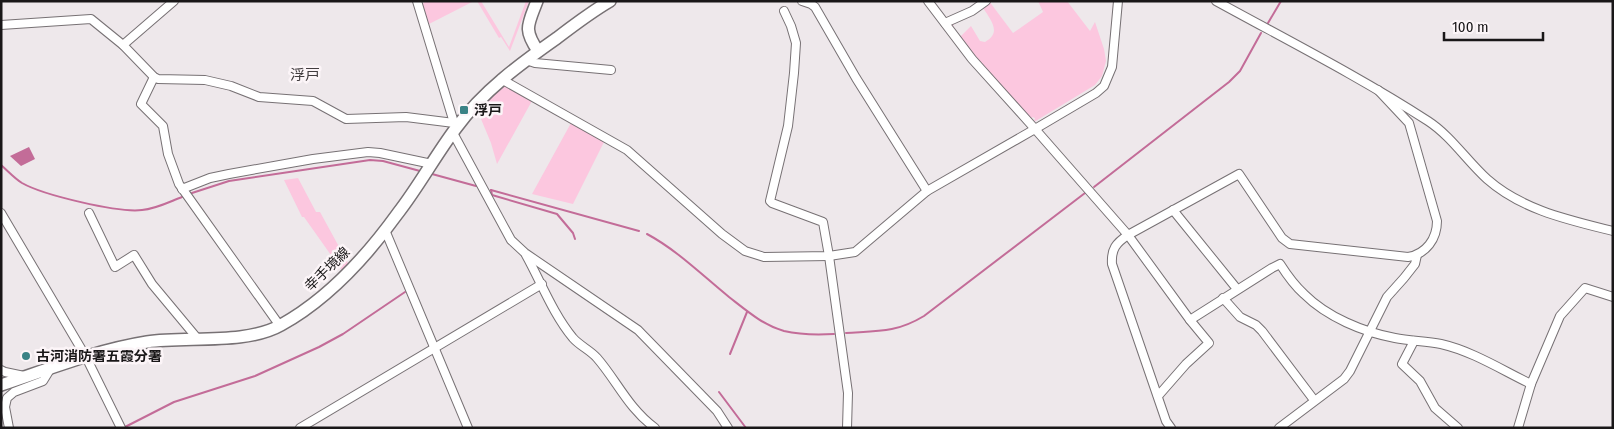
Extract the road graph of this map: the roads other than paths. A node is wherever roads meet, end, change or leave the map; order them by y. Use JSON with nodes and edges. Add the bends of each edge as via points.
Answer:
{"nodes":[{"id":1,"x":174,"y":1,"type":"edge"},
{"id":2,"x":417,"y":1,"type":"edge"},
{"id":3,"x":537,"y":1,"type":"edge"},
{"id":4,"x":610,"y":1,"type":"edge"},
{"id":5,"x":802,"y":1,"type":"edge"},
{"id":6,"x":928,"y":1,"type":"edge"},
{"id":7,"x":986,"y":1,"type":"edge"},
{"id":8,"x":1118,"y":1,"type":"edge"},
{"id":9,"x":1216,"y":1,"type":"edge"},
{"id":10,"x":784,"y":11,"type":"dead end"},
{"id":11,"x":946,"y":23,"type":"junction"},
{"id":12,"x":1,"y":25,"type":"edge"},
{"id":13,"x":122,"y":45,"type":"junction"},
{"id":14,"x":538,"y":51,"type":"junction"},
{"id":15,"x":526,"y":60,"type":"junction"},
{"id":16,"x":611,"y":70,"type":"dead end"},
{"id":17,"x":154,"y":77,"type":"junction"},
{"id":18,"x":501,"y":79,"type":"junction"},
{"id":19,"x":1378,"y":90,"type":"junction"},
{"id":20,"x":454,"y":128,"type":"junction"},
{"id":21,"x":1035,"y":129,"type":"junction"},
{"id":22,"x":432,"y":164,"type":"junction"},
{"id":23,"x":182,"y":189,"type":"junction"},
{"id":24,"x":927,"y":191,"type":"junction"},
{"id":25,"x":1173,"y":210,"type":"junction"},
{"id":26,"x":1,"y":213,"type":"edge"},
{"id":27,"x":89,"y":214,"type":"dead end"},
{"id":28,"x":385,"y":230,"type":"junction"},
{"id":29,"x":1613,"y":231,"type":"edge"},
{"id":30,"x":1128,"y":235,"type":"junction"},
{"id":31,"x":525,"y":252,"type":"junction"},
{"id":32,"x":1417,"y":255,"type":"junction"},
{"id":33,"x":829,"y":256,"type":"junction"},
{"id":34,"x":542,"y":284,"type":"junction"},
{"id":35,"x":1237,"y":289,"type":"junction"},
{"id":36,"x":1613,"y":297,"type":"edge"},
{"id":37,"x":1223,"y":298,"type":"junction"},
{"id":38,"x":1190,"y":320,"type":"junction"},
{"id":39,"x":280,"y":326,"type":"junction"},
{"id":40,"x":1370,"y":332,"type":"junction"},
{"id":41,"x":197,"y":338,"type":"junction"},
{"id":42,"x":1414,"y":342,"type":"junction"},
{"id":43,"x":434,"y":348,"type":"junction"},
{"id":44,"x":86,"y":357,"type":"junction"},
{"id":45,"x":51,"y":368,"type":"junction"},
{"id":46,"x":1,"y":370,"type":"edge"},
{"id":47,"x":28,"y":376,"type":"junction"},
{"id":48,"x":1531,"y":384,"type":"junction"},
{"id":49,"x":1,"y":385,"type":"edge"},
{"id":50,"x":1158,"y":396,"type":"junction"},
{"id":51,"x":1314,"y":400,"type":"junction"},
{"id":52,"x":9,"y":428,"type":"edge"},
{"id":53,"x":122,"y":428,"type":"edge"},
{"id":54,"x":300,"y":428,"type":"edge"},
{"id":55,"x":468,"y":428,"type":"edge"},
{"id":56,"x":655,"y":428,"type":"edge"},
{"id":57,"x":728,"y":428,"type":"edge"},
{"id":58,"x":847,"y":428,"type":"edge"},
{"id":59,"x":1170,"y":428,"type":"edge"},
{"id":60,"x":1279,"y":428,"type":"edge"},
{"id":61,"x":1458,"y":428,"type":"edge"},
{"id":62,"x":1518,"y":428,"type":"edge"}],
"edges":[{"from":1,"to":13,"type":"street"},
{"from":2,"to":20,"type":"street"},
{"from":3,"to":14,"type":"main road","via":[[528,28],[530,39]]},
{"from":4,"to":14,"type":"main road","name":"幸手境線"},
{"from":5,"to":24,"type":"street","via":[[814,7]]},
{"from":6,"to":11,"type":"street"},
{"from":7,"to":11,"type":"street"},
{"from":8,"to":21,"type":"street","via":[[1112,66],[1104,86]]},
{"from":9,"to":19,"type":"street"},
{"from":10,"to":33,"type":"street","via":[[796,43],[794,73],[788,126],[770,201],[823,222]]},
{"from":11,"to":21,"type":"street","via":[[972,58]]},
{"from":12,"to":13,"type":"street","via":[[91,19]]},
{"from":13,"to":17,"type":"street"},
{"from":14,"to":15,"type":"main road","name":"幸手境線"},
{"from":15,"to":16,"type":"street"},
{"from":15,"to":18,"type":"main road","name":"幸手境線"},
{"from":17,"to":20,"type":"street","via":[[205,80],[259,97],[313,101],[346,119],[406,117]]},
{"from":17,"to":23,"type":"street","via":[[141,104],[163,126],[168,154]]},
{"from":18,"to":20,"type":"main road","name":"幸手境線"},
{"from":18,"to":33,"type":"street","via":[[627,150],[745,251],[764,258]]},
{"from":19,"to":29,"type":"street","via":[[1435,126],[1486,178],[1509,195],[1539,210]]},
{"from":19,"to":32,"type":"street","via":[[1409,123],[1437,221],[1432,241]]},
{"from":20,"to":22,"type":"main road","name":"幸手境線"},
{"from":20,"to":31,"type":"street","via":[[511,240]]},
{"from":21,"to":24,"type":"street"},
{"from":21,"to":30,"type":"street"},
{"from":22,"to":23,"type":"street","via":[[370,152],[229,174]]},
{"from":22,"to":28,"type":"main road","name":"幸手境線"},
{"from":23,"to":39,"type":"street"},
{"from":24,"to":33,"type":"street","via":[[855,252]]},
{"from":25,"to":30,"type":"street"},
{"from":25,"to":32,"type":"street","via":[[1239,174],[1285,242],[1408,257]]},
{"from":25,"to":35,"type":"street"},
{"from":26,"to":44,"type":"street"},
{"from":27,"to":41,"type":"street","via":[[115,267],[134,255],[152,284]]},
{"from":28,"to":39,"type":"main road","name":"幸手境線","via":[[341,279]]},
{"from":28,"to":43,"type":"street"},
{"from":30,"to":38,"type":"street"},
{"from":30,"to":50,"type":"street","via":[[1114,247],[1112,264]]},
{"from":31,"to":34,"type":"street"},
{"from":31,"to":57,"type":"street","via":[[638,330],[717,411]]},
{"from":32,"to":40,"type":"street","via":[[1409,271],[1387,297]]},
{"from":33,"to":58,"type":"street","via":[[848,393]]},
{"from":34,"to":43,"type":"street"},
{"from":34,"to":56,"type":"street","via":[[574,339],[596,357],[626,399]]},
{"from":35,"to":37,"type":"street"},
{"from":35,"to":40,"type":"street","via":[[1280,264],[1304,295],[1321,308]]},
{"from":36,"to":48,"type":"street","via":[[1585,288],[1560,316]]},
{"from":37,"to":38,"type":"street"},
{"from":37,"to":51,"type":"street","via":[[1240,317],[1262,330]]},
{"from":38,"to":50,"type":"street","via":[[1209,343]]},
{"from":39,"to":41,"type":"main road","name":"幸手境線","via":[[237,337]]},
{"from":40,"to":42,"type":"street"},
{"from":40,"to":51,"type":"street","via":[[1344,379]]},
{"from":41,"to":44,"type":"main road","name":"幸手境線","via":[[146,342]]},
{"from":42,"to":48,"type":"street","via":[[1440,344],[1463,351]]},
{"from":42,"to":61,"type":"street","via":[[1402,364],[1420,381],[1435,408]]},
{"from":43,"to":54,"type":"street"},
{"from":43,"to":55,"type":"street"},
{"from":44,"to":45,"type":"main road","name":"幸手境線"},
{"from":44,"to":53,"type":"street"},
{"from":45,"to":47,"type":"main road","name":"幸手境線"},
{"from":45,"to":52,"type":"street","via":[[43,381],[9,394],[5,402]]},
{"from":46,"to":47,"type":"street"},
{"from":47,"to":49,"type":"main road","name":"幸手境線"},
{"from":48,"to":62,"type":"street"},
{"from":50,"to":59,"type":"street"},
{"from":51,"to":60,"type":"street"}]}
